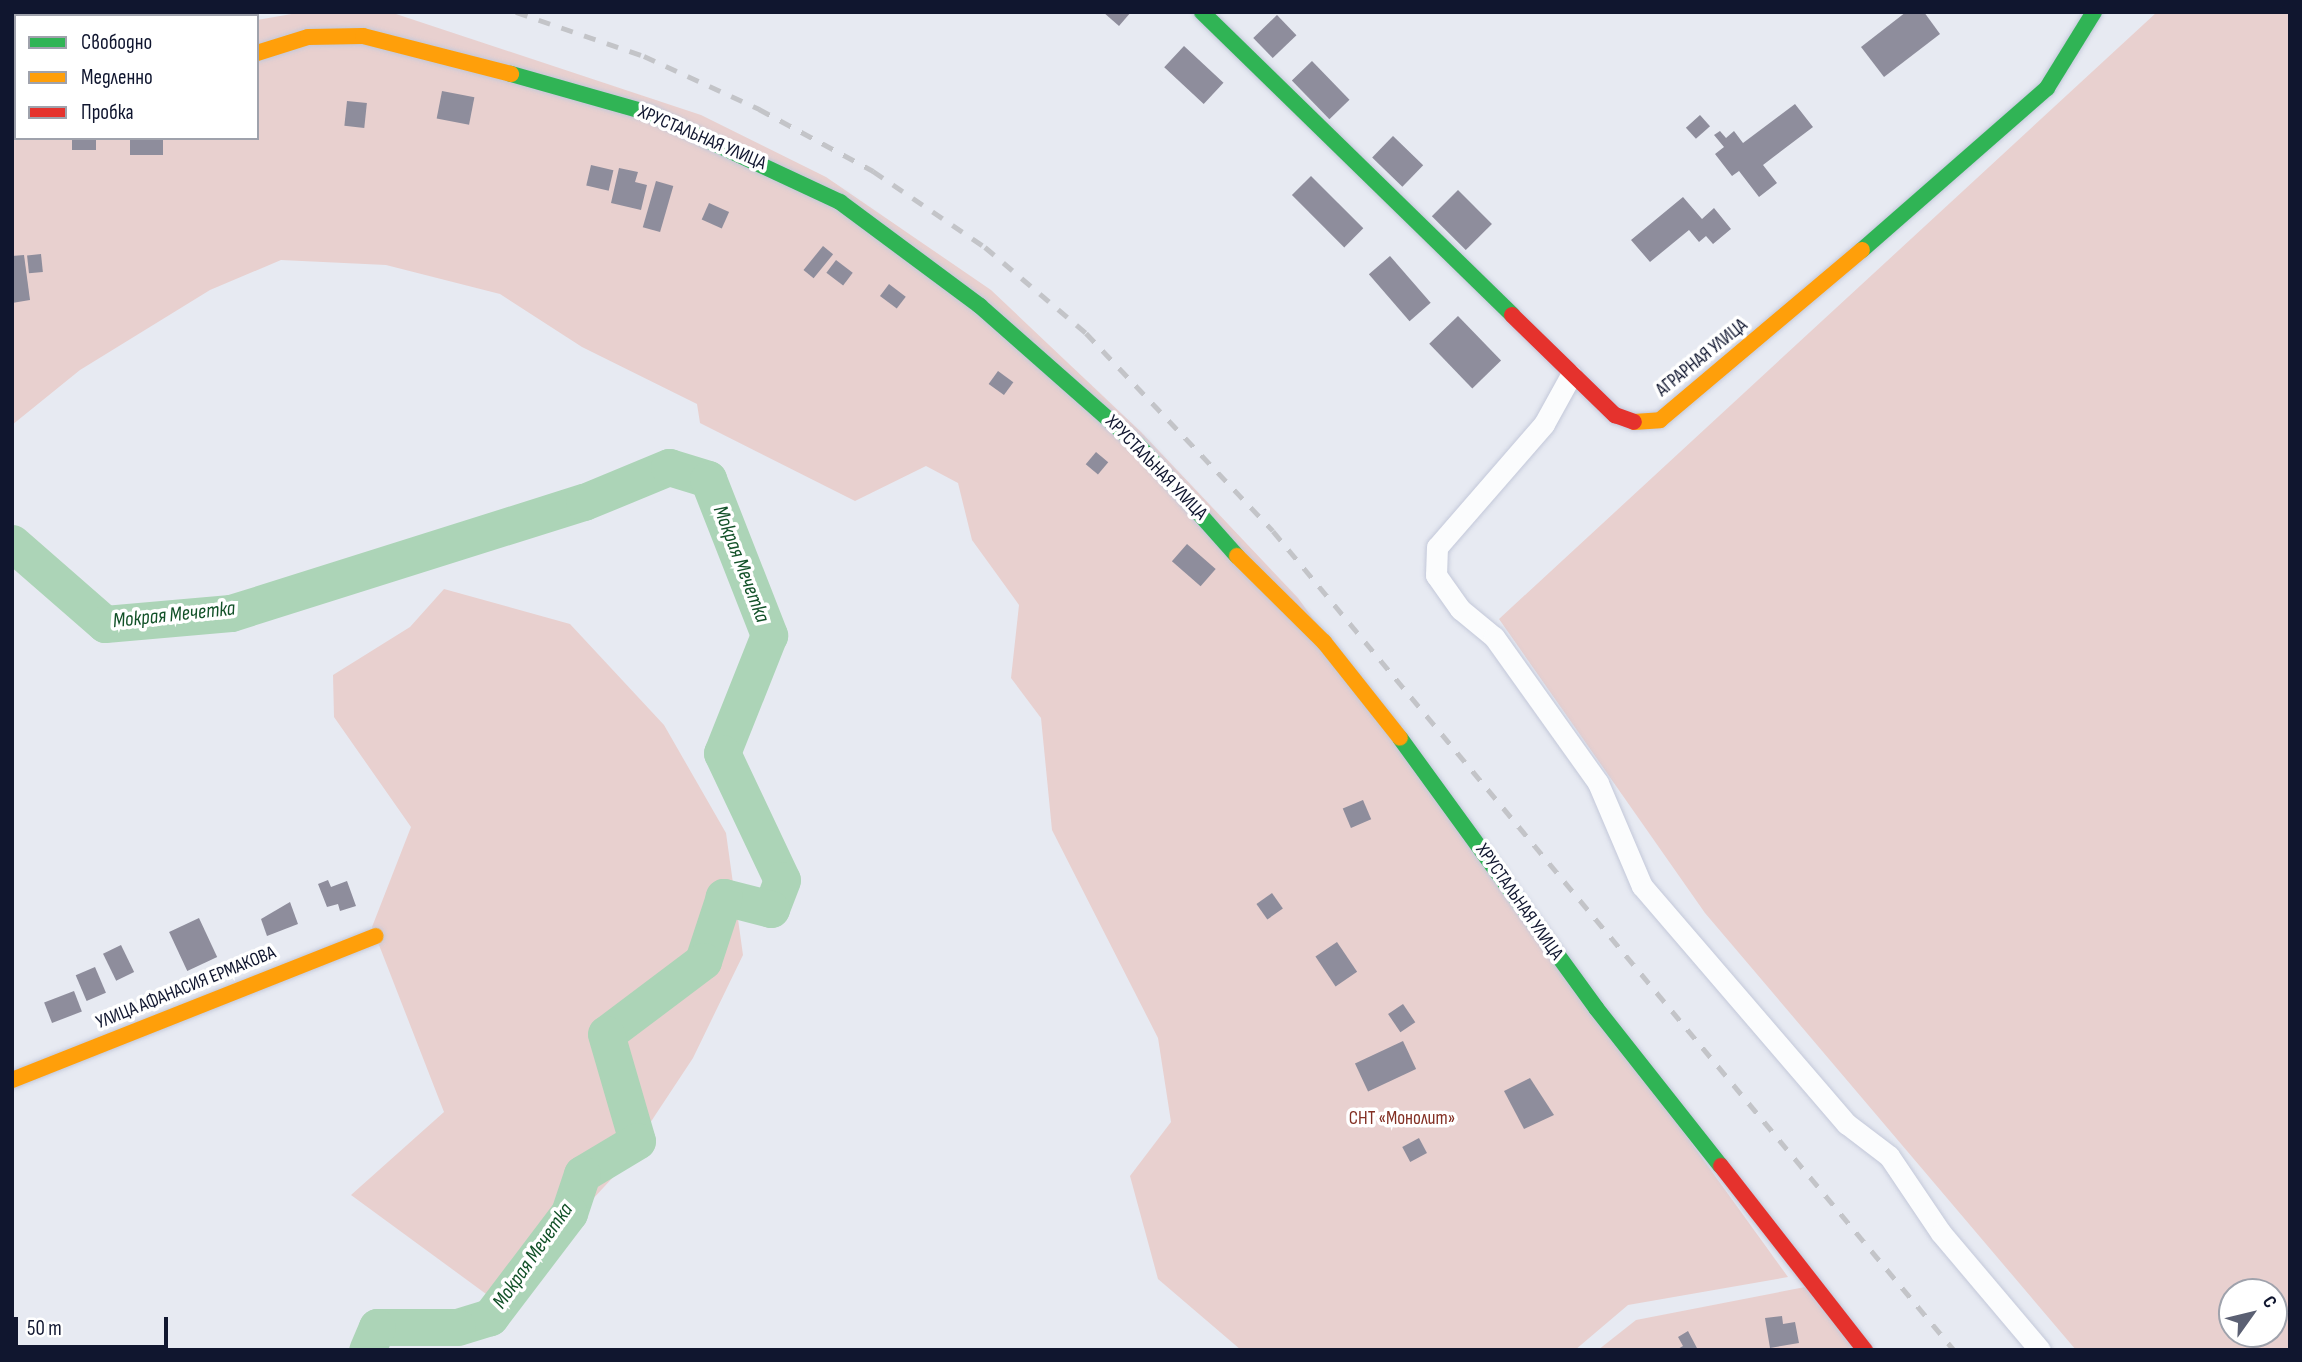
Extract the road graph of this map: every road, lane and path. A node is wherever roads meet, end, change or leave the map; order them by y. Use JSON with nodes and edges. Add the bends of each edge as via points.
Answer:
{"nodes":[{"id":1,"x":1202,"y":12,"type":"edge"},
{"id":2,"x":2094,"y":12,"type":"edge"},
{"id":3,"x":259,"y":53,"type":"edge"},
{"id":4,"x":1571,"y":375,"type":"junction"},
{"id":5,"x":376,"y":936,"type":"dead end"},
{"id":6,"x":12,"y":1080,"type":"edge"},
{"id":7,"x":1865,"y":1350,"type":"edge"},
{"id":8,"x":2040,"y":1350,"type":"edge"}],
"edges":[{"from":1,"to":4,"type":"street","name":"АГРАРНАЯ УЛИЦА","via":[[1354,156]]},
{"from":2,"to":4,"type":"street","name":"АГРАРНАЯ УЛИЦА","via":[[2047,88],[1834,276],[1660,420],[1632,422],[1615,415]]},
{"from":3,"to":7,"type":"street","name":"ХРУСТАЛЬНАЯ УЛИЦА","via":[[334,34],[422,48],[649,113],[840,202],[892,236],[979,306],[1139,446],[1246,566],[1324,642],[1380,709],[1563,965]]},
{"from":4,"to":8,"type":"street","via":[[1544,424],[1437,547],[1436,575],[1460,609],[1494,637],[1598,783],[1642,886],[1847,1124],[1889,1156],[1941,1233]]},
{"from":5,"to":6,"type":"street","name":"УЛИЦА АФАНАСИЯ ЕРМАКОВА"}]}
